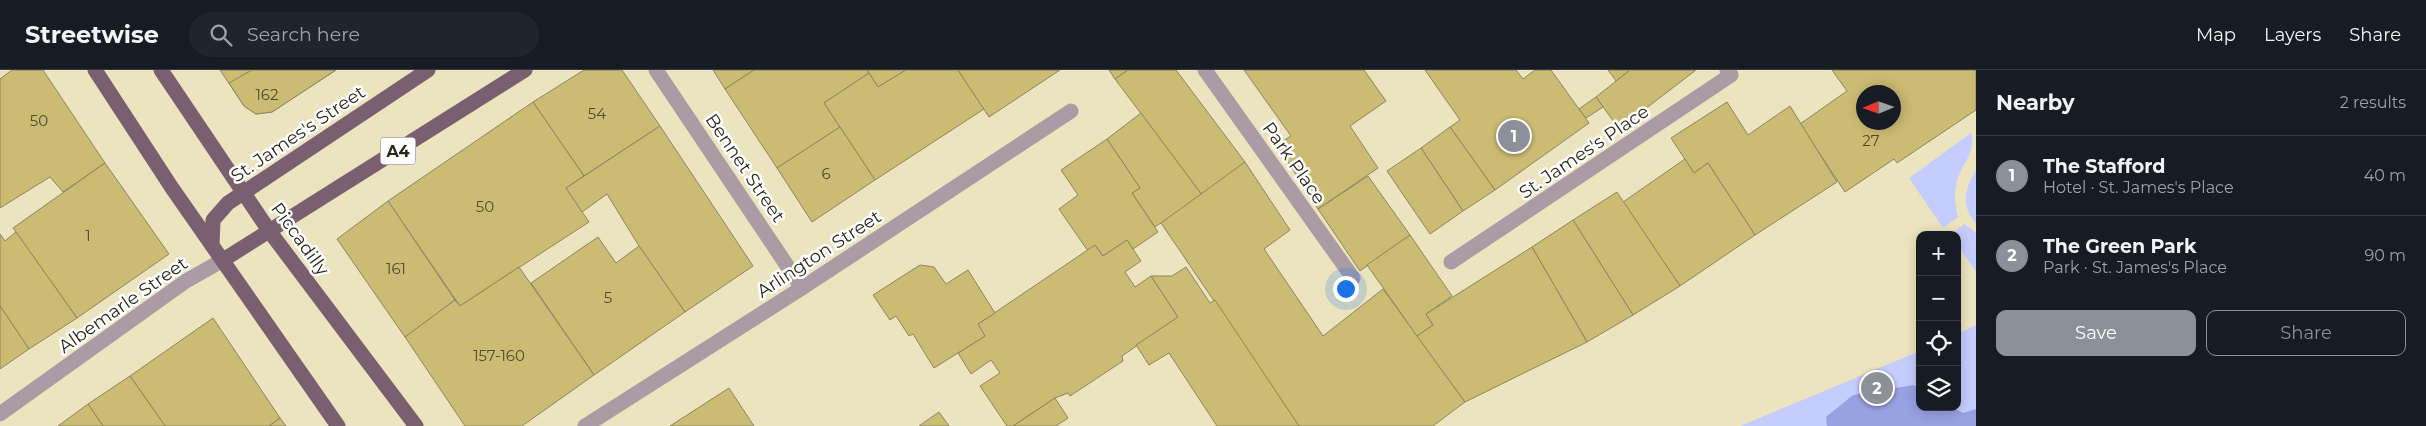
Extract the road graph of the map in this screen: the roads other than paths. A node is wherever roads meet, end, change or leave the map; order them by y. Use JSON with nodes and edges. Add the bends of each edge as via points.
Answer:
{"nodes":[{"id":1,"x":95,"y":70,"type":"edge"},
{"id":2,"x":161,"y":70,"type":"edge"},
{"id":3,"x":428,"y":70,"type":"edge"},
{"id":4,"x":525,"y":70,"type":"edge"},
{"id":5,"x":656,"y":70,"type":"edge"},
{"id":6,"x":1205,"y":70,"type":"edge"},
{"id":7,"x":1727,"y":70,"type":"edge"},
{"id":8,"x":1072,"y":111,"type":"dead end"},
{"id":9,"x":243,"y":192,"type":"junction"},
{"id":10,"x":270,"y":232,"type":"junction"},
{"id":11,"x":212,"y":245,"type":"junction"},
{"id":12,"x":222,"y":260,"type":"junction"},
{"id":13,"x":1451,"y":262,"type":"dead end"},
{"id":14,"x":1353,"y":278,"type":"dead end"},
{"id":15,"x":802,"y":288,"type":"junction"},
{"id":16,"x":0,"y":414,"type":"edge"},
{"id":17,"x":338,"y":426,"type":"edge"},
{"id":18,"x":416,"y":426,"type":"edge"},
{"id":19,"x":585,"y":426,"type":"edge"}],
"edges":[{"from":1,"to":11,"type":"main road"},
{"from":2,"to":9,"type":"main road","name":"Piccadilly"},
{"from":3,"to":9,"type":"main road","name":"St. James's Street"},
{"from":4,"to":10,"type":"main road","number":"A4"},
{"from":5,"to":15,"type":"street","name":"Bennet Street"},
{"from":6,"to":14,"type":"street","name":"Park Place"},
{"from":7,"to":13,"type":"street","name":"St. James's Place","via":[[1731,75]]},
{"from":8,"to":15,"type":"street","name":"Arlington Street"},
{"from":9,"to":10,"type":"main road","name":"Piccadilly"},
{"from":9,"to":11,"type":"main road","name":"St. James's Street","via":[[213,220]]},
{"from":10,"to":12,"type":"main road","name":"Albemarle Street","number":"A4"},
{"from":10,"to":18,"type":"main road","name":"Piccadilly"},
{"from":11,"to":12,"type":"main road"},
{"from":12,"to":16,"type":"street","name":"Albemarle Street"},
{"from":12,"to":17,"type":"main road"},
{"from":15,"to":19,"type":"street","name":"Arlington Street"}]}
